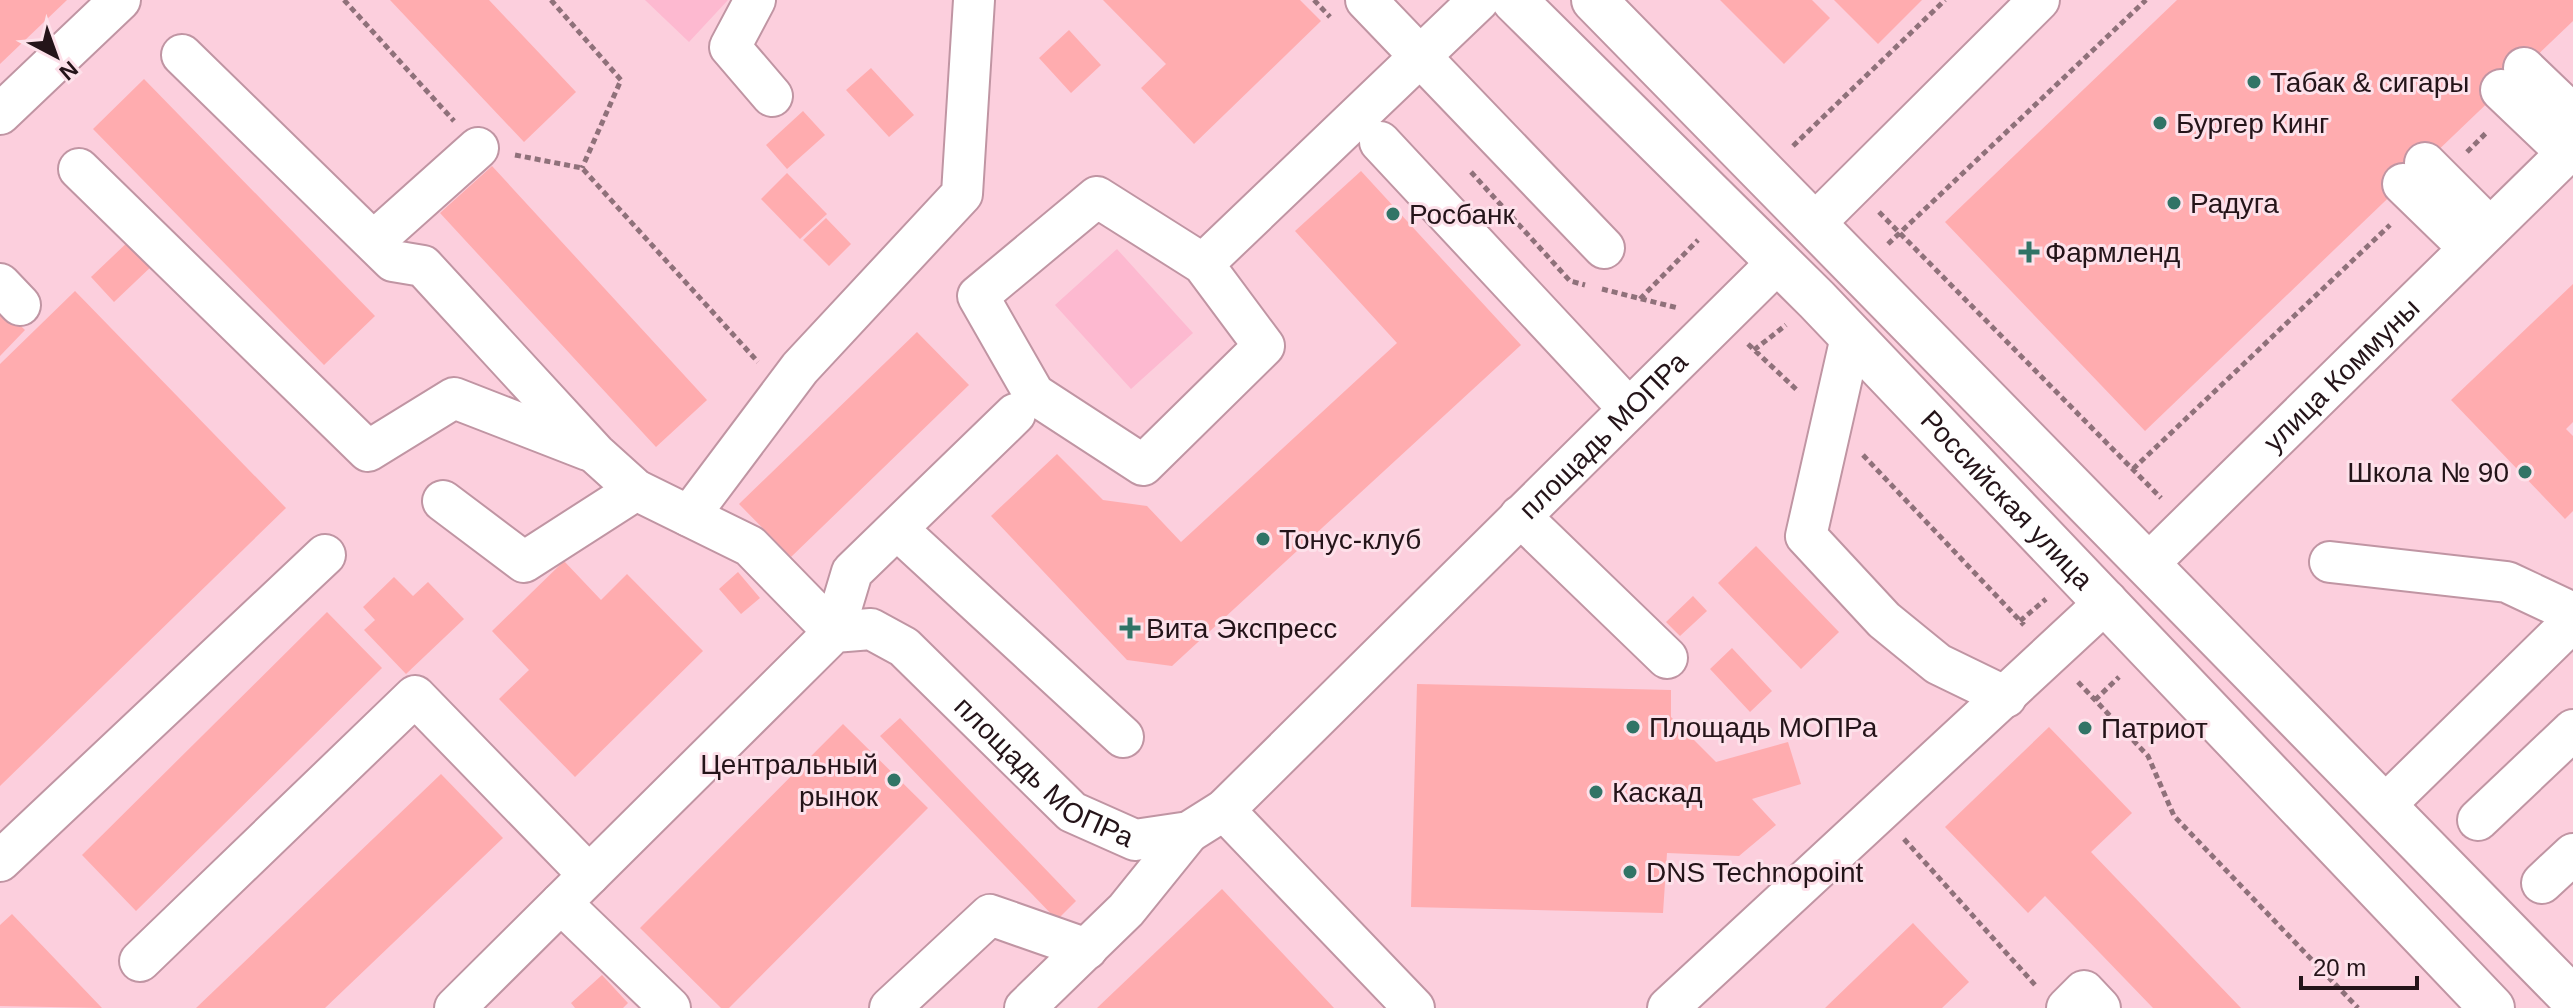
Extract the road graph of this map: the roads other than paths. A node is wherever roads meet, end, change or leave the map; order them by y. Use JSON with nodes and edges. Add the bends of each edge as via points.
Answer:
{"nodes":[{"id":1,"x":120,"y":0,"type":"edge"},
{"id":2,"x":755,"y":0,"type":"edge"},
{"id":3,"x":974,"y":0,"type":"edge"},
{"id":4,"x":1366,"y":0,"type":"edge"},
{"id":5,"x":1479,"y":0,"type":"edge"},
{"id":6,"x":1514,"y":0,"type":"edge"},
{"id":7,"x":1594,"y":0,"type":"edge"},
{"id":8,"x":2039,"y":0,"type":"edge"},
{"id":9,"x":182,"y":55,"type":"dead end"},
{"id":10,"x":1420,"y":57,"type":"junction"},
{"id":11,"x":2514,"y":88,"type":"road end"},
{"id":12,"x":772,"y":96,"type":"dead end"},
{"id":13,"x":0,"y":114,"type":"edge"},
{"id":14,"x":2571,"y":138,"type":"edge"},
{"id":15,"x":1380,"y":142,"type":"dead end"},
{"id":16,"x":478,"y":148,"type":"road end"},
{"id":17,"x":79,"y":169,"type":"dead end"},
{"id":18,"x":2421,"y":181,"type":"road end"},
{"id":19,"x":1814,"y":224,"type":"junction"},
{"id":20,"x":2480,"y":238,"type":"junction"},
{"id":21,"x":374,"y":241,"type":"junction"},
{"id":22,"x":1604,"y":248,"type":"dead end"},
{"id":23,"x":1778,"y":262,"type":"junction"},
{"id":24,"x":1203,"y":264,"type":"junction"},
{"id":25,"x":1851,"y":337,"type":"junction"},
{"id":26,"x":1629,"y":409,"type":"junction"},
{"id":27,"x":1015,"y":414,"type":"dead end"},
{"id":28,"x":595,"y":453,"type":"junction"},
{"id":29,"x":636,"y":490,"type":"junction"},
{"id":30,"x":443,"y":501,"type":"dead end"},
{"id":31,"x":689,"y":516,"type":"junction"},
{"id":32,"x":1520,"y":516,"type":"junction"},
{"id":33,"x":897,"y":529,"type":"junction"},
{"id":34,"x":325,"y":555,"type":"dead end"},
{"id":35,"x":2330,"y":562,"type":"dead end"},
{"id":36,"x":2147,"y":565,"type":"junction"},
{"id":37,"x":2107,"y":601,"type":"junction"},
{"id":38,"x":2573,"y":613,"type":"edge"},
{"id":39,"x":2573,"y":621,"type":"edge"},
{"id":40,"x":834,"y":632,"type":"junction"},
{"id":41,"x":1667,"y":658,"type":"dead end"},
{"id":42,"x":2006,"y":697,"type":"junction"},
{"id":43,"x":2573,"y":730,"type":"edge"},
{"id":44,"x":1123,"y":737,"type":"dead end"},
{"id":45,"x":2384,"y":806,"type":"junction"},
{"id":46,"x":1224,"y":810,"type":"junction"},
{"id":47,"x":2478,"y":820,"type":"dead end"},
{"id":48,"x":1189,"y":832,"type":"junction"},
{"id":49,"x":2573,"y":854,"type":"edge"},
{"id":50,"x":0,"y":861,"type":"edge"},
{"id":51,"x":589,"y":875,"type":"junction"},
{"id":52,"x":2542,"y":883,"type":"dead end"},
{"id":53,"x":561,"y":903,"type":"junction"},
{"id":54,"x":1087,"y":949,"type":"junction"},
{"id":55,"x":140,"y":961,"type":"dead end"},
{"id":56,"x":2573,"y":999,"type":"edge"},
{"id":57,"x":476,"y":1001,"type":"edge"},
{"id":58,"x":2056,"y":1002,"type":"edge"},
{"id":59,"x":670,"y":1008,"type":"edge"},
{"id":60,"x":890,"y":1008,"type":"edge"},
{"id":61,"x":1025,"y":1008,"type":"edge"},
{"id":62,"x":1414,"y":1008,"type":"edge"},
{"id":63,"x":1668,"y":1008,"type":"edge"},
{"id":64,"x":2100,"y":1008,"type":"edge"},
{"id":65,"x":2492,"y":1008,"type":"edge"}],
"edges":[{"from":1,"to":13,"type":"street"},
{"from":2,"to":12,"type":"street","via":[[730,47]]},
{"from":3,"to":31,"type":"street","via":[[962,194],[783,390]]},
{"from":4,"to":10,"type":"street"},
{"from":5,"to":10,"type":"street"},
{"from":6,"to":23,"type":"main road","name":"Российская улица"},
{"from":7,"to":19,"type":"main road","name":"Российская улица"},
{"from":8,"to":19,"type":"street"},
{"from":9,"to":21,"type":"street"},
{"from":10,"to":22,"type":"street"},
{"from":10,"to":24,"type":"street"},
{"from":11,"to":14,"type":"street"},
{"from":14,"to":20,"type":"street","name":"улица Коммуны"},
{"from":15,"to":26,"type":"street"},
{"from":16,"to":21,"type":"street"},
{"from":17,"to":28,"type":"street","via":[[368,451],[454,398]]},
{"from":18,"to":20,"type":"street"},
{"from":19,"to":23,"type":"main road"},
{"from":19,"to":36,"type":"main road","name":"Российская улица"},
{"from":20,"to":36,"type":"street","name":"улица Коммуны"},
{"from":21,"to":28,"type":"street","via":[[393,261],[423,266]]},
{"from":23,"to":25,"type":"main road","name":"Российская улица"},
{"from":23,"to":26,"type":"street","name":"площадь МОПРа"},
{"from":24,"to":24,"type":"street","via":[[1097,197],[978,296],[1034,394],[1143,465],[1264,346]]},
{"from":25,"to":37,"type":"main road","name":"Российская улица"},
{"from":25,"to":42,"type":"street","via":[[1806,536],[1884,620],[1927,655]]},
{"from":26,"to":32,"type":"street","name":"площадь МОПРа"},
{"from":27,"to":33,"type":"street"},
{"from":28,"to":29,"type":"street"},
{"from":29,"to":30,"type":"street","via":[[524,562]]},
{"from":29,"to":31,"type":"street"},
{"from":31,"to":40,"type":"street","via":[[750,546]]},
{"from":32,"to":41,"type":"street"},
{"from":32,"to":46,"type":"street","name":"площадь МОПРа"},
{"from":33,"to":40,"type":"street","via":[[852,572]]},
{"from":33,"to":44,"type":"street"},
{"from":34,"to":50,"type":"street"},
{"from":35,"to":38,"type":"street","via":[[2507,582]]},
{"from":36,"to":37,"type":"main road","name":"улица Коммуны"},
{"from":36,"to":45,"type":"main road","name":"Российская улица"},
{"from":37,"to":42,"type":"street"},
{"from":37,"to":65,"type":"main road","name":"Российская улица"},
{"from":39,"to":45,"type":"street"},
{"from":40,"to":48,"type":"street","name":"площадь МОПРа","via":[[871,629],[904,647],[1072,812],[1135,840]]},
{"from":40,"to":51,"type":"street"},
{"from":42,"to":63,"type":"street"},
{"from":43,"to":47,"type":"street"},
{"from":45,"to":56,"type":"main road","name":"Российская улица"},
{"from":46,"to":48,"type":"street","name":"площадь МОПРа"},
{"from":46,"to":62,"type":"street"},
{"from":48,"to":54,"type":"street"},
{"from":49,"to":52,"type":"street"},
{"from":51,"to":53,"type":"street"},
{"from":51,"to":55,"type":"street","via":[[415,696]]},
{"from":53,"to":57,"type":"street"},
{"from":53,"to":59,"type":"street"},
{"from":54,"to":60,"type":"street","via":[[990,915]]},
{"from":54,"to":61,"type":"street"},
{"from":58,"to":64,"type":"street","via":[[2084,991]]}]}
